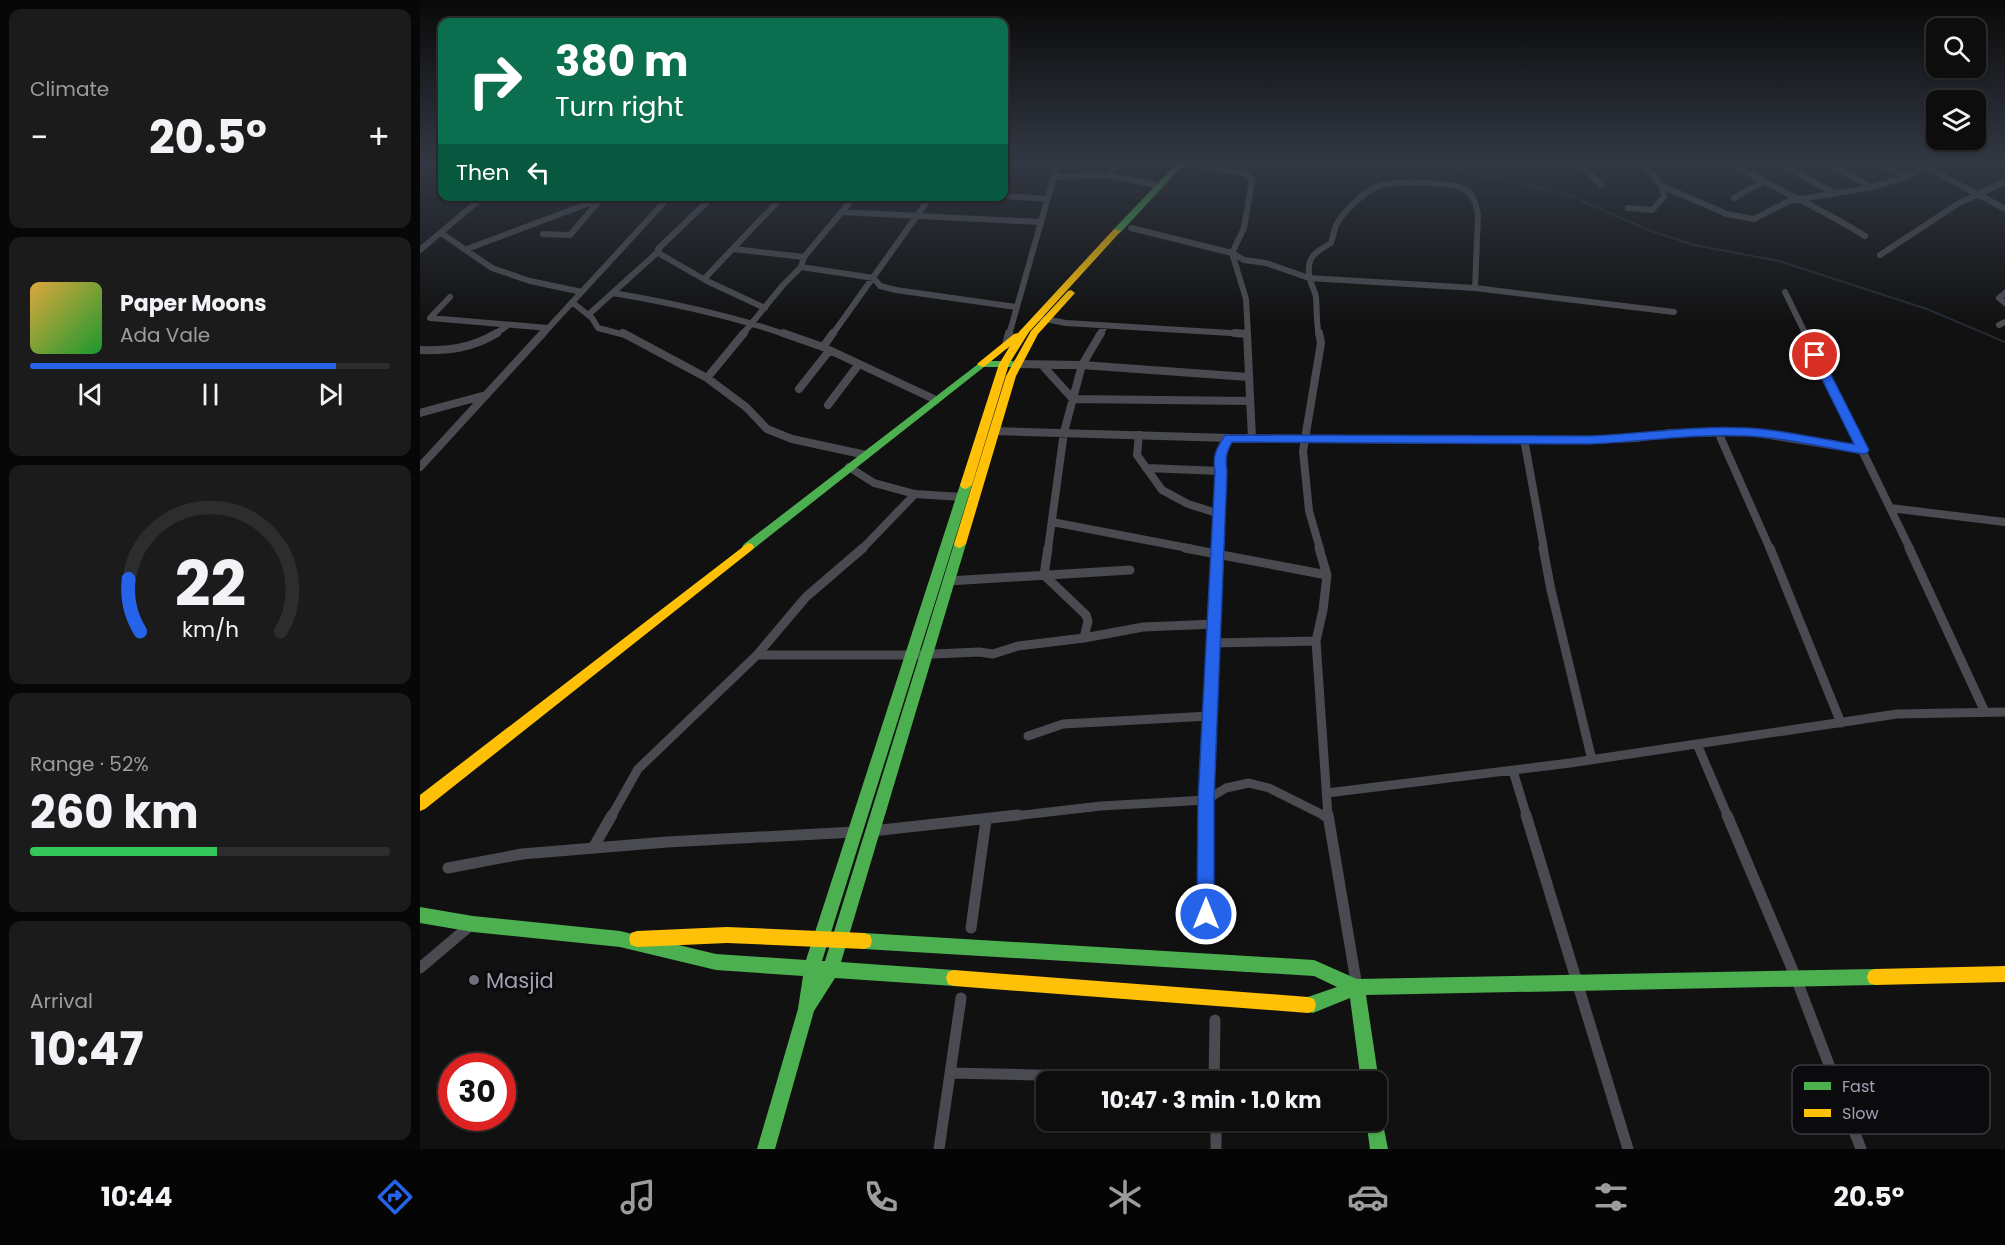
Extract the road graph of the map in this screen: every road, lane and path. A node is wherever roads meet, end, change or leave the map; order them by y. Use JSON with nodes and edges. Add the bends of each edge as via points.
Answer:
{"nodes":[{"id":1,"x":461,"y":216,"type":"edge"},
{"id":2,"x":558,"y":216,"type":"edge"},
{"id":3,"x":587,"y":216,"type":"edge"},
{"id":4,"x":652,"y":216,"type":"edge"},
{"id":5,"x":692,"y":216,"type":"edge"},
{"id":6,"x":764,"y":216,"type":"edge"},
{"id":7,"x":838,"y":216,"type":"edge"},
{"id":8,"x":886,"y":216,"type":"edge"},
{"id":9,"x":1042,"y":216,"type":"edge"},
{"id":10,"x":1134,"y":216,"type":"edge"},
{"id":11,"x":1142,"y":216,"type":"edge"},
{"id":12,"x":1247,"y":216,"type":"edge"},
{"id":13,"x":1346,"y":216,"type":"edge"},
{"id":14,"x":1477,"y":216,"type":"edge"},
{"id":15,"x":1732,"y":216,"type":"edge"},
{"id":16,"x":1764,"y":216,"type":"edge"},
{"id":17,"x":1829,"y":216,"type":"edge"},
{"id":18,"x":1940,"y":216,"type":"edge"},
{"id":19,"x":916,"y":218,"type":"junction"},
{"id":20,"x":1040,"y":222,"type":"junction"},
{"id":21,"x":1131,"y":228,"type":"junction"},
{"id":22,"x":441,"y":233,"type":"junction"},
{"id":23,"x":543,"y":234,"type":"dead end"},
{"id":24,"x":1865,"y":236,"type":"dead end"},
{"id":25,"x":467,"y":249,"type":"junction"},
{"id":26,"x":733,"y":249,"type":"junction"},
{"id":27,"x":420,"y":250,"type":"edge"},
{"id":28,"x":659,"y":251,"type":"junction"},
{"id":29,"x":1232,"y":253,"type":"junction"},
{"id":30,"x":1880,"y":255,"type":"dead end"},
{"id":31,"x":804,"y":257,"type":"junction"},
{"id":32,"x":801,"y":267,"type":"junction"},
{"id":33,"x":874,"y":278,"type":"junction"},
{"id":34,"x":1309,"y":278,"type":"junction"},
{"id":35,"x":704,"y":279,"type":"junction"},
{"id":36,"x":1475,"y":288,"type":"junction"},
{"id":37,"x":582,"y":292,"type":"junction"},
{"id":38,"x":1785,"y":292,"type":"dead end"},
{"id":39,"x":613,"y":293,"type":"junction"},
{"id":40,"x":2005,"y":293,"type":"edge"},
{"id":41,"x":450,"y":297,"type":"dead end"},
{"id":42,"x":572,"y":302,"type":"junction"},
{"id":43,"x":2005,"y":303,"type":"edge"},
{"id":44,"x":1016,"y":307,"type":"junction"},
{"id":45,"x":765,"y":308,"type":"junction"},
{"id":46,"x":1674,"y":312,"type":"dead end"},
{"id":47,"x":588,"y":315,"type":"junction"},
{"id":48,"x":1042,"y":319,"type":"junction"},
{"id":49,"x":753,"y":323,"type":"junction"},
{"id":50,"x":508,"y":325,"type":"junction"},
{"id":51,"x":1105,"y":326,"type":"junction"},
{"id":52,"x":548,"y":328,"type":"junction"},
{"id":53,"x":1025,"y":330,"type":"junction"},
{"id":54,"x":1247,"y":334,"type":"junction"},
{"id":55,"x":1006,"y":345,"type":"junction"},
{"id":56,"x":826,"y":349,"type":"junction"},
{"id":57,"x":420,"y":350,"type":"edge"},
{"id":58,"x":859,"y":364,"type":"junction"},
{"id":59,"x":982,"y":364,"type":"junction"},
{"id":60,"x":1010,"y":364,"type":"junction"},
{"id":61,"x":1042,"y":365,"type":"junction"},
{"id":62,"x":1082,"y":365,"type":"junction"},
{"id":63,"x":1248,"y":376,"type":"junction"},
{"id":64,"x":707,"y":378,"type":"junction"},
{"id":65,"x":799,"y":389,"type":"dead end"},
{"id":66,"x":486,"y":395,"type":"junction"},
{"id":67,"x":1073,"y":399,"type":"junction"},
{"id":68,"x":936,"y":400,"type":"junction"},
{"id":69,"x":1249,"y":401,"type":"junction"},
{"id":70,"x":828,"y":405,"type":"dead end"},
{"id":71,"x":420,"y":413,"type":"edge"},
{"id":72,"x":994,"y":431,"type":"junction"},
{"id":73,"x":1065,"y":432,"type":"junction"},
{"id":74,"x":1719,"y":432,"type":"junction"},
{"id":75,"x":1139,"y":435,"type":"junction"},
{"id":76,"x":1229,"y":438,"type":"junction"},
{"id":77,"x":1305,"y":438,"type":"junction"},
{"id":78,"x":1252,"y":439,"type":"junction"},
{"id":79,"x":1524,"y":439,"type":"junction"},
{"id":80,"x":1863,"y":450,"type":"junction"},
{"id":81,"x":866,"y":455,"type":"junction"},
{"id":82,"x":420,"y":467,"type":"edge"},
{"id":83,"x":849,"y":468,"type":"junction"},
{"id":84,"x":1146,"y":468,"type":"junction"},
{"id":85,"x":1221,"y":471,"type":"junction"},
{"id":86,"x":915,"y":494,"type":"junction"},
{"id":87,"x":962,"y":497,"type":"junction"},
{"id":88,"x":1890,"y":508,"type":"junction"},
{"id":89,"x":1220,"y":514,"type":"junction"},
{"id":90,"x":1052,"y":522,"type":"junction"},
{"id":91,"x":2005,"y":522,"type":"edge"},
{"id":92,"x":1219,"y":555,"type":"junction"},
{"id":93,"x":1130,"y":570,"type":"dead end"},
{"id":94,"x":1044,"y":575,"type":"junction"},
{"id":95,"x":1327,"y":575,"type":"junction"},
{"id":96,"x":948,"y":581,"type":"junction"},
{"id":97,"x":1215,"y":624,"type":"junction"},
{"id":98,"x":1084,"y":638,"type":"junction"},
{"id":99,"x":1316,"y":641,"type":"junction"},
{"id":100,"x":1214,"y":643,"type":"junction"},
{"id":101,"x":757,"y":654,"type":"junction"},
{"id":102,"x":926,"y":654,"type":"junction"},
{"id":103,"x":912,"y":655,"type":"junction"},
{"id":104,"x":1985,"y":712,"type":"junction"},
{"id":105,"x":2005,"y":712,"type":"edge"},
{"id":106,"x":1210,"y":716,"type":"junction"},
{"id":107,"x":1841,"y":723,"type":"junction"},
{"id":108,"x":1028,"y":736,"type":"dead end"},
{"id":109,"x":1697,"y":744,"type":"junction"},
{"id":110,"x":1592,"y":760,"type":"junction"},
{"id":111,"x":1513,"y":771,"type":"junction"},
{"id":112,"x":1327,"y":793,"type":"junction"},
{"id":113,"x":1206,"y":800,"type":"junction"},
{"id":114,"x":420,"y":804,"type":"edge"},
{"id":115,"x":1328,"y":817,"type":"junction"},
{"id":116,"x":986,"y":820,"type":"junction"},
{"id":117,"x":872,"y":831,"type":"junction"},
{"id":118,"x":855,"y":832,"type":"junction"},
{"id":119,"x":593,"y":848,"type":"junction"},
{"id":120,"x":448,"y":868,"type":"dead end"},
{"id":121,"x":420,"y":915,"type":"edge"},
{"id":122,"x":473,"y":924,"type":"junction"},
{"id":123,"x":970,"y":928,"type":"dead end"},
{"id":124,"x":1205,"y":937,"type":"dead end"},
{"id":125,"x":821,"y":938,"type":"junction"},
{"id":126,"x":620,"y":939,"type":"junction"},
{"id":127,"x":840,"y":939,"type":"junction"},
{"id":128,"x":812,"y":967,"type":"junction"},
{"id":129,"x":420,"y":968,"type":"edge"},
{"id":130,"x":831,"y":969,"type":"junction"},
{"id":131,"x":2005,"y":974,"type":"edge"},
{"id":132,"x":1796,"y":978,"type":"junction"},
{"id":133,"x":1575,"y":982,"type":"junction"},
{"id":134,"x":1357,"y":987,"type":"junction"},
{"id":135,"x":961,"y":998,"type":"dead end"},
{"id":136,"x":806,"y":1009,"type":"junction"},
{"id":137,"x":1215,"y":1020,"type":"dead end"},
{"id":138,"x":1829,"y":1065,"type":"edge"},
{"id":139,"x":1214,"y":1071,"type":"edge"},
{"id":140,"x":1368,"y":1071,"type":"edge"},
{"id":141,"x":950,"y":1073,"type":"junction"},
{"id":142,"x":1036,"y":1075,"type":"edge"},
{"id":143,"x":1216,"y":1131,"type":"edge"},
{"id":144,"x":1377,"y":1131,"type":"edge"},
{"id":145,"x":1855,"y":1134,"type":"edge"},
{"id":146,"x":766,"y":1149,"type":"edge"},
{"id":147,"x":939,"y":1149,"type":"edge"},
{"id":148,"x":1216,"y":1149,"type":"edge"},
{"id":149,"x":1379,"y":1149,"type":"edge"},
{"id":150,"x":1628,"y":1149,"type":"edge"},
{"id":151,"x":1861,"y":1149,"type":"edge"}],
"edges":[{"from":1,"to":22,"type":"street"},
{"from":2,"to":25,"type":"street"},
{"from":3,"to":23,"type":"street","via":[[570,235]]},
{"from":4,"to":37,"type":"street"},
{"from":5,"to":28,"type":"street","via":[[665,240]]},
{"from":6,"to":26,"type":"street"},
{"from":7,"to":31,"type":"street"},
{"from":8,"to":19,"type":"street"},
{"from":9,"to":20,"type":"street"},
{"from":10,"to":48,"type":"main road"},
{"from":11,"to":21,"type":"main road"},
{"from":12,"to":29,"type":"street","via":[[1241,242]]},
{"from":13,"to":34,"type":"street","via":[[1336,226],[1331,243],[1313,253]]},
{"from":14,"to":36,"type":"street"},
{"from":15,"to":16,"type":"street","via":[[1758,219]]},
{"from":17,"to":24,"type":"street"},
{"from":18,"to":30,"type":"street"},
{"from":19,"to":20,"type":"street"},
{"from":19,"to":33,"type":"street"},
{"from":20,"to":44,"type":"street"},
{"from":21,"to":29,"type":"street"},
{"from":21,"to":48,"type":"main road"},
{"from":22,"to":25,"type":"street"},
{"from":22,"to":27,"type":"street"},
{"from":25,"to":37,"type":"street","via":[[483,264]]},
{"from":26,"to":31,"type":"street"},
{"from":26,"to":35,"type":"street"},
{"from":28,"to":35,"type":"street"},
{"from":28,"to":39,"type":"street"},
{"from":29,"to":34,"type":"street"},
{"from":29,"to":54,"type":"street","via":[[1246,299]]},
{"from":31,"to":32,"type":"street"},
{"from":32,"to":33,"type":"street"},
{"from":32,"to":45,"type":"street"},
{"from":33,"to":44,"type":"street","via":[[880,285],[896,290]]},
{"from":33,"to":56,"type":"street"},
{"from":34,"to":36,"type":"street"},
{"from":34,"to":77,"type":"street","via":[[1316,295],[1321,343]]},
{"from":35,"to":45,"type":"street"},
{"from":36,"to":46,"type":"street"},
{"from":37,"to":42,"type":"street"},
{"from":38,"to":80,"type":"street"},
{"from":39,"to":47,"type":"street"},
{"from":39,"to":49,"type":"street"},
{"from":40,"to":43,"type":"street","via":[[2000,298]]},
{"from":41,"to":50,"type":"street","via":[[430,318]]},
{"from":42,"to":47,"type":"street"},
{"from":42,"to":52,"type":"street"},
{"from":44,"to":55,"type":"street"},
{"from":45,"to":49,"type":"street"},
{"from":47,"to":64,"type":"street","via":[[598,328],[622,333]]},
{"from":48,"to":51,"type":"street"},
{"from":48,"to":53,"type":"main road"},
{"from":48,"to":60,"type":"main road"},
{"from":49,"to":56,"type":"street"},
{"from":49,"to":64,"type":"street"},
{"from":50,"to":52,"type":"street"},
{"from":50,"to":57,"type":"street","via":[[469,348]]},
{"from":51,"to":54,"type":"street"},
{"from":51,"to":62,"type":"street"},
{"from":52,"to":66,"type":"street"},
{"from":53,"to":55,"type":"main road"},
{"from":53,"to":60,"type":"main road"},
{"from":54,"to":63,"type":"street"},
{"from":55,"to":59,"type":"main road"},
{"from":56,"to":58,"type":"street"},
{"from":56,"to":65,"type":"street"},
{"from":58,"to":68,"type":"street"},
{"from":58,"to":70,"type":"street"},
{"from":59,"to":60,"type":"main road"},
{"from":59,"to":68,"type":"main road"},
{"from":60,"to":61,"type":"street"},
{"from":60,"to":72,"type":"main road"},
{"from":60,"to":87,"type":"main road"},
{"from":61,"to":62,"type":"street"},
{"from":61,"to":67,"type":"street"},
{"from":62,"to":63,"type":"street"},
{"from":62,"to":67,"type":"street"},
{"from":63,"to":69,"type":"street"},
{"from":64,"to":81,"type":"street","via":[[746,407],[767,429],[792,439]]},
{"from":66,"to":71,"type":"street"},
{"from":66,"to":82,"type":"street"},
{"from":67,"to":69,"type":"street"},
{"from":67,"to":73,"type":"street"},
{"from":68,"to":81,"type":"main road"},
{"from":69,"to":78,"type":"street"},
{"from":72,"to":73,"type":"street"},
{"from":72,"to":96,"type":"main road"},
{"from":73,"to":75,"type":"street"},
{"from":73,"to":90,"type":"street"},
{"from":74,"to":79,"type":"street","via":[[1624,439]]},
{"from":74,"to":80,"type":"street","via":[[1791,437]]},
{"from":74,"to":107,"type":"street"},
{"from":75,"to":76,"type":"street"},
{"from":75,"to":84,"type":"street","via":[[1137,455]]},
{"from":76,"to":78,"type":"street"},
{"from":76,"to":85,"type":"street","via":[[1220,452]]},
{"from":77,"to":78,"type":"street"},
{"from":77,"to":79,"type":"street"},
{"from":77,"to":95,"type":"street","via":[[1309,511]]},
{"from":79,"to":110,"type":"street","via":[[1551,590]]},
{"from":80,"to":88,"type":"street"},
{"from":81,"to":83,"type":"main road"},
{"from":83,"to":86,"type":"street","via":[[874,483]]},
{"from":83,"to":114,"type":"main road"},
{"from":84,"to":85,"type":"street"},
{"from":84,"to":89,"type":"street","via":[[1162,490]]},
{"from":85,"to":89,"type":"street"},
{"from":86,"to":87,"type":"street"},
{"from":86,"to":101,"type":"street","via":[[870,542],[806,597]]},
{"from":87,"to":103,"type":"main road"},
{"from":88,"to":91,"type":"street"},
{"from":88,"to":104,"type":"street"},
{"from":89,"to":92,"type":"street"},
{"from":90,"to":92,"type":"street"},
{"from":90,"to":94,"type":"street"},
{"from":92,"to":95,"type":"street"},
{"from":92,"to":97,"type":"street"},
{"from":93,"to":94,"type":"street"},
{"from":94,"to":96,"type":"street"},
{"from":94,"to":98,"type":"street","via":[[1086,615]]},
{"from":95,"to":99,"type":"street"},
{"from":96,"to":102,"type":"main road"},
{"from":97,"to":98,"type":"street","via":[[1143,627]]},
{"from":97,"to":100,"type":"street"},
{"from":98,"to":102,"type":"street","via":[[993,654]]},
{"from":99,"to":100,"type":"street"},
{"from":99,"to":112,"type":"street"},
{"from":100,"to":106,"type":"street"},
{"from":101,"to":103,"type":"street"},
{"from":101,"to":119,"type":"street","via":[[638,769]]},
{"from":102,"to":103,"type":"street"},
{"from":102,"to":117,"type":"main road"},
{"from":103,"to":118,"type":"main road"},
{"from":104,"to":105,"type":"street"},
{"from":104,"to":107,"type":"street","via":[[1897,714]]},
{"from":106,"to":108,"type":"street","via":[[1063,724]]},
{"from":106,"to":113,"type":"street"},
{"from":107,"to":109,"type":"street"},
{"from":109,"to":110,"type":"street"},
{"from":109,"to":132,"type":"street"},
{"from":110,"to":111,"type":"street"},
{"from":111,"to":112,"type":"street"},
{"from":111,"to":133,"type":"street"},
{"from":112,"to":115,"type":"street"},
{"from":113,"to":115,"type":"street","via":[[1226,788],[1249,783],[1269,788]]},
{"from":113,"to":116,"type":"street","via":[[1101,806]]},
{"from":113,"to":124,"type":"street"},
{"from":115,"to":134,"type":"street"},
{"from":116,"to":117,"type":"street"},
{"from":116,"to":123,"type":"street"},
{"from":117,"to":127,"type":"main road"},
{"from":118,"to":119,"type":"street"},
{"from":118,"to":125,"type":"main road"},
{"from":119,"to":120,"type":"street","via":[[522,854]]},
{"from":121,"to":122,"type":"main road"},
{"from":122,"to":126,"type":"main road"},
{"from":122,"to":129,"type":"street"},
{"from":125,"to":126,"type":"main road","via":[[727,935]]},
{"from":125,"to":127,"type":"main road"},
{"from":125,"to":128,"type":"main road"},
{"from":126,"to":128,"type":"main road","via":[[716,962]]},
{"from":127,"to":130,"type":"main road"},
{"from":127,"to":134,"type":"main road","via":[[1314,968]]},
{"from":128,"to":130,"type":"main road"},
{"from":128,"to":136,"type":"main road"},
{"from":130,"to":134,"type":"main road","via":[[1313,1005]]},
{"from":130,"to":136,"type":"main road"},
{"from":131,"to":132,"type":"main road"},
{"from":132,"to":133,"type":"main road"},
{"from":132,"to":138,"type":"street"},
{"from":133,"to":134,"type":"main road"},
{"from":133,"to":150,"type":"street"},
{"from":134,"to":140,"type":"main road"},
{"from":135,"to":141,"type":"street"},
{"from":136,"to":146,"type":"main road"},
{"from":137,"to":139,"type":"street"},
{"from":141,"to":142,"type":"street"},
{"from":141,"to":147,"type":"street"},
{"from":143,"to":148,"type":"street"},
{"from":144,"to":149,"type":"main road"},
{"from":145,"to":151,"type":"street"}]}
